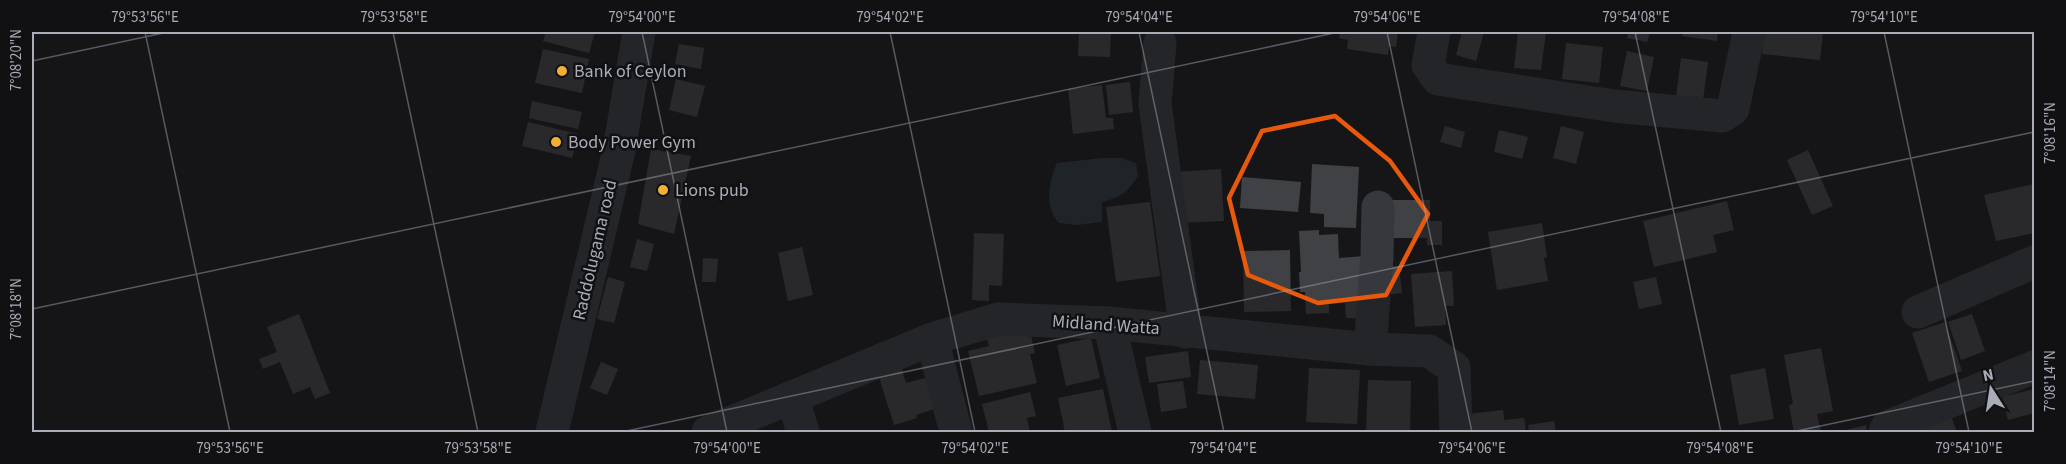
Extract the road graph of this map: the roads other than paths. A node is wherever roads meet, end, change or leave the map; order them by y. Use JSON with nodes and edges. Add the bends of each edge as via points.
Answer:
{"nodes":[{"id":1,"x":639,"y":32,"type":"edge"},
{"id":2,"x":1434,"y":32,"type":"edge"},
{"id":3,"x":1749,"y":32,"type":"edge"},
{"id":4,"x":1160,"y":43,"type":"dead end"},
{"id":5,"x":1378,"y":207,"type":"dead end"},
{"id":6,"x":2034,"y":262,"type":"edge"},
{"id":7,"x":1918,"y":312,"type":"dead end"},
{"id":8,"x":1109,"y":323,"type":"junction"},
{"id":9,"x":1186,"y":332,"type":"junction"},
{"id":10,"x":932,"y":339,"type":"junction"},
{"id":11,"x":1370,"y":349,"type":"junction"},
{"id":12,"x":2034,"y":367,"type":"edge"},
{"id":13,"x":792,"y":397,"type":"junction"},
{"id":14,"x":552,"y":432,"type":"edge"},
{"id":15,"x":708,"y":432,"type":"edge"},
{"id":16,"x":802,"y":432,"type":"edge"},
{"id":17,"x":956,"y":432,"type":"edge"},
{"id":18,"x":1136,"y":432,"type":"edge"},
{"id":19,"x":1456,"y":432,"type":"edge"},
{"id":20,"x":1885,"y":432,"type":"edge"}],
"edges":[{"from":1,"to":14,"type":"street","name":"Raddolugama road","via":[[618,150]]},
{"from":2,"to":3,"type":"street","via":[[1428,65],[1438,79],[1614,106],[1722,116],[1733,108]]},
{"from":4,"to":9,"type":"street","via":[[1155,104]]},
{"from":5,"to":11,"type":"street"},
{"from":6,"to":7,"type":"street"},
{"from":8,"to":9,"type":"street","name":"Midland Watta"},
{"from":8,"to":10,"type":"street","name":"Midland Watta","via":[[998,320]]},
{"from":8,"to":18,"type":"street"},
{"from":9,"to":11,"type":"street","name":"Midland Watta"},
{"from":10,"to":13,"type":"street","name":"Midland Watta"},
{"from":10,"to":17,"type":"street"},
{"from":11,"to":19,"type":"street","name":"Midland Watta","via":[[1429,351],[1454,368]]},
{"from":12,"to":20,"type":"street","via":[[1887,427]]},
{"from":13,"to":15,"type":"street","name":"Midland Watta"},
{"from":13,"to":16,"type":"street"}]}
